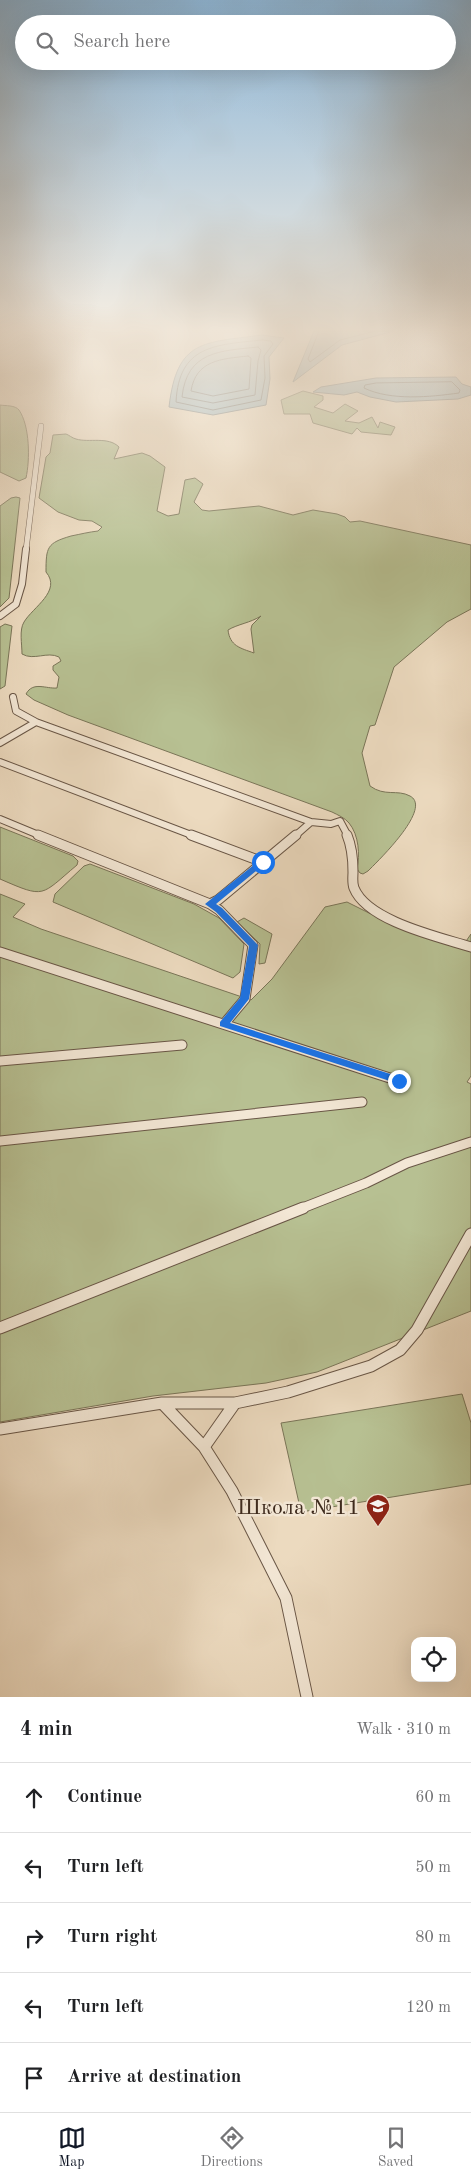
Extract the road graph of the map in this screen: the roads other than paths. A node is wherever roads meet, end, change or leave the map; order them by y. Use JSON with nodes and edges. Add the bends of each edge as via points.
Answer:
{"nodes":[{"id":1,"x":41,"y":426,"type":"dead end"},
{"id":2,"x":0,"y":616,"type":"edge"},
{"id":3,"x":12,"y":697,"type":"dead end"},
{"id":4,"x":36,"y":722,"type":"junction"},
{"id":5,"x":0,"y":743,"type":"edge"},
{"id":6,"x":0,"y":762,"type":"edge"},
{"id":7,"x":0,"y":819,"type":"edge"},
{"id":8,"x":311,"y":822,"type":"junction"},
{"id":9,"x":263,"y":862,"type":"junction"},
{"id":10,"x":210,"y":904,"type":"junction"},
{"id":11,"x":471,"y":948,"type":"edge"},
{"id":12,"x":0,"y":952,"type":"edge"},
{"id":13,"x":224,"y":1024,"type":"junction"},
{"id":14,"x":182,"y":1045,"type":"dead end"},
{"id":15,"x":0,"y":1061,"type":"edge"},
{"id":16,"x":399,"y":1081,"type":"dead end"},
{"id":17,"x":362,"y":1102,"type":"dead end"},
{"id":18,"x":0,"y":1142,"type":"edge"},
{"id":19,"x":471,"y":1142,"type":"edge"},
{"id":20,"x":471,"y":1234,"type":"edge"},
{"id":21,"x":0,"y":1328,"type":"edge"},
{"id":22,"x":162,"y":1403,"type":"junction"},
{"id":23,"x":235,"y":1403,"type":"junction"},
{"id":24,"x":0,"y":1429,"type":"edge"},
{"id":25,"x":204,"y":1447,"type":"junction"},
{"id":26,"x":307,"y":1697,"type":"edge"}],
"edges":[{"from":1,"to":2,"type":"street","via":[[22,584],[16,604]]},
{"from":3,"to":4,"type":"street","via":[[15,712]]},
{"from":4,"to":5,"type":"street"},
{"from":4,"to":8,"type":"street"},
{"from":6,"to":9,"type":"street"},
{"from":7,"to":10,"type":"street"},
{"from":8,"to":9,"type":"street"},
{"from":8,"to":11,"type":"street","via":[[330,824],[340,821],[348,831],[354,888],[365,905],[382,916]]},
{"from":9,"to":10,"type":"street"},
{"from":10,"to":13,"type":"street","via":[[253,945],[244,999]]},
{"from":12,"to":13,"type":"street"},
{"from":13,"to":16,"type":"street"},
{"from":14,"to":15,"type":"street"},
{"from":17,"to":18,"type":"street"},
{"from":19,"to":21,"type":"street","via":[[408,1163],[366,1183]]},
{"from":20,"to":23,"type":"street","via":[[417,1330],[400,1350],[371,1366],[288,1392]]},
{"from":22,"to":23,"type":"street"},
{"from":22,"to":24,"type":"street"},
{"from":22,"to":25,"type":"street"},
{"from":23,"to":25,"type":"street"},
{"from":25,"to":26,"type":"street","via":[[232,1491],[286,1598]]}]}
